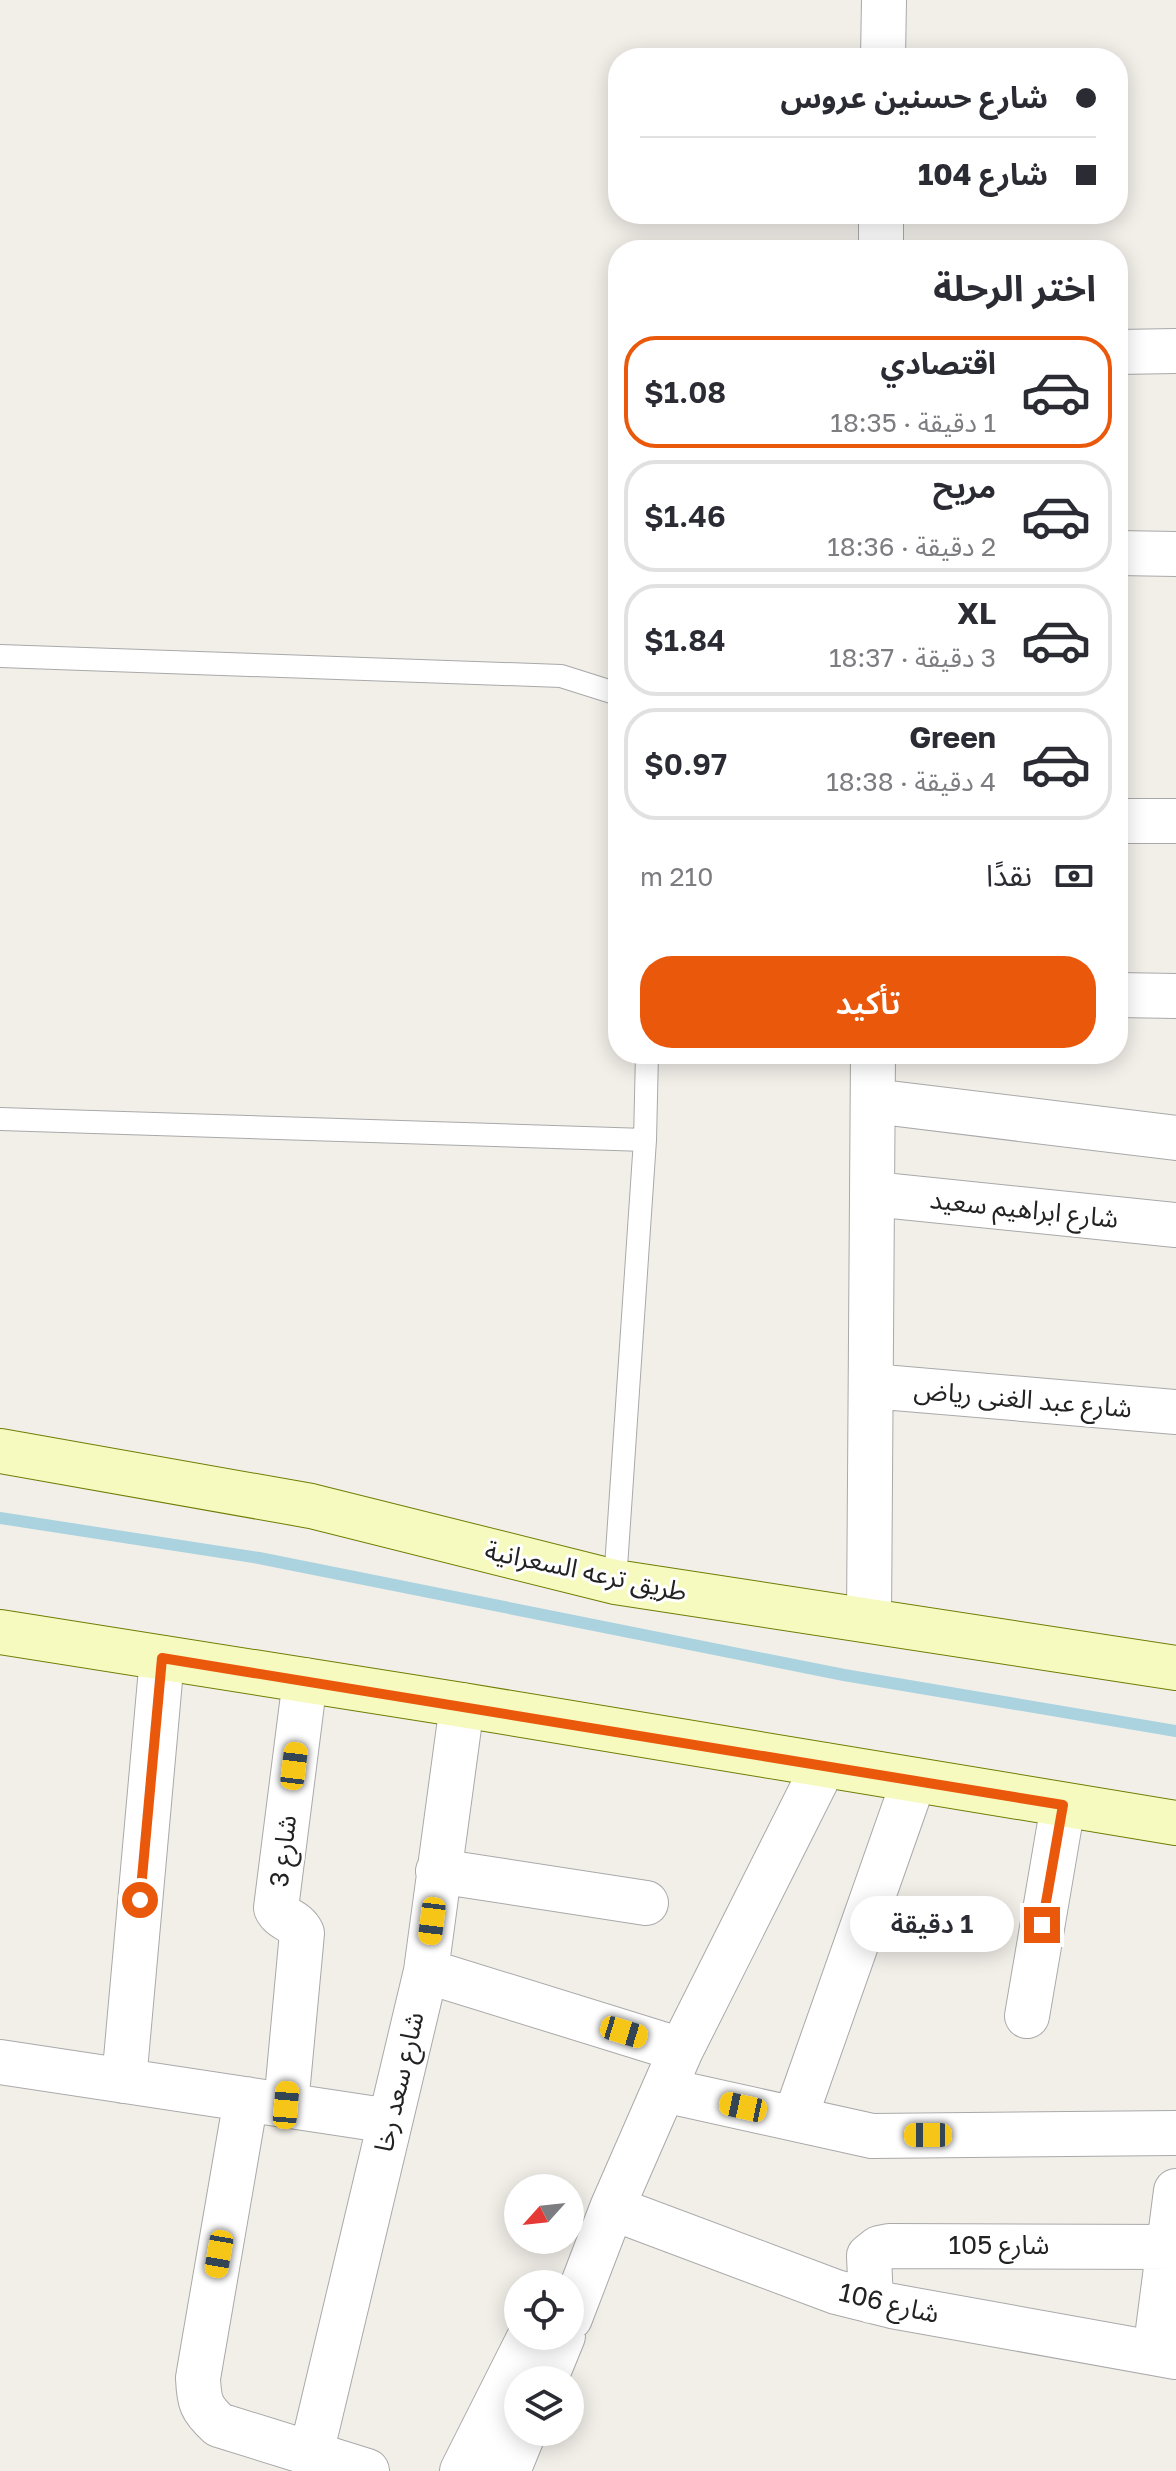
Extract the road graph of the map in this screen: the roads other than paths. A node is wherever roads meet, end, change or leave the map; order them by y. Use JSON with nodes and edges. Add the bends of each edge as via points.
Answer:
{"nodes":[{"id":1,"x":884,"y":0,"type":"edge"},
{"id":2,"x":883,"y":48,"type":"edge"},
{"id":3,"x":1176,"y":351,"type":"edge"},
{"id":4,"x":1128,"y":352,"type":"edge"},
{"id":5,"x":1128,"y":553,"type":"edge"},
{"id":6,"x":1176,"y":554,"type":"edge"},
{"id":7,"x":0,"y":656,"type":"edge"},
{"id":8,"x":608,"y":691,"type":"edge"},
{"id":9,"x":1128,"y":821,"type":"edge"},
{"id":10,"x":1176,"y":821,"type":"edge"},
{"id":11,"x":1128,"y":995,"type":"edge"},
{"id":12,"x":1176,"y":996,"type":"edge"},
{"id":13,"x":647,"y":1064,"type":"edge"},
{"id":14,"x":873,"y":1064,"type":"edge"},
{"id":15,"x":873,"y":1101,"type":"junction"},
{"id":16,"x":0,"y":1119,"type":"edge"},
{"id":17,"x":1176,"y":1138,"type":"edge"},
{"id":18,"x":645,"y":1140,"type":"junction"},
{"id":19,"x":873,"y":1194,"type":"junction"},
{"id":20,"x":1176,"y":1225,"type":"edge"},
{"id":21,"x":871,"y":1386,"type":"junction"},
{"id":22,"x":1176,"y":1412,"type":"edge"},
{"id":23,"x":0,"y":1451,"type":"edge"},
{"id":24,"x":615,"y":1582,"type":"junction"},
{"id":25,"x":869,"y":1620,"type":"junction"},
{"id":26,"x":0,"y":1632,"type":"edge"},
{"id":27,"x":162,"y":1658,"type":"junction"},
{"id":28,"x":1176,"y":1668,"type":"edge"},
{"id":29,"x":305,"y":1680,"type":"junction"},
{"id":30,"x":462,"y":1705,"type":"junction"},
{"id":31,"x":824,"y":1765,"type":"junction"},
{"id":32,"x":914,"y":1780,"type":"junction"},
{"id":33,"x":1063,"y":1805,"type":"junction"},
{"id":34,"x":1176,"y":1823,"type":"edge"},
{"id":35,"x":438,"y":1871,"type":"junction"},
{"id":36,"x":646,"y":1903,"type":"dead end"},
{"id":37,"x":426,"y":1971,"type":"junction"},
{"id":38,"x":1027,"y":2016,"type":"dead end"},
{"id":39,"x":681,"y":2050,"type":"junction"},
{"id":40,"x":0,"y":2062,"type":"edge"},
{"id":41,"x":124,"y":2081,"type":"junction"},
{"id":42,"x":664,"y":2090,"type":"junction"},
{"id":43,"x":266,"y":2102,"type":"junction"},
{"id":44,"x":795,"y":2118,"type":"junction"},
{"id":45,"x":390,"y":2121,"type":"junction"},
{"id":46,"x":1176,"y":2133,"type":"edge"},
{"id":47,"x":1176,"y":2191,"type":"edge"},
{"id":48,"x":612,"y":2208,"type":"junction"},
{"id":49,"x":1172,"y":2246,"type":"edge"},
{"id":50,"x":584,"y":2277,"type":"edge"},
{"id":51,"x":871,"y":2301,"type":"junction"},
{"id":52,"x":523,"y":2350,"type":"edge"},
{"id":53,"x":1166,"y":2355,"type":"edge"},
{"id":54,"x":518,"y":2446,"type":"edge"},
{"id":55,"x":311,"y":2454,"type":"junction"},
{"id":56,"x":367,"y":2471,"type":"edge"},
{"id":57,"x":462,"y":2471,"type":"edge"},
{"id":58,"x":508,"y":2471,"type":"edge"}],
"edges":[{"from":1,"to":2,"type":"street"},
{"from":3,"to":4,"type":"street"},
{"from":5,"to":6,"type":"street"},
{"from":7,"to":8,"type":"lane","via":[[561,676]]},
{"from":9,"to":10,"type":"street"},
{"from":11,"to":12,"type":"street"},
{"from":13,"to":18,"type":"lane"},
{"from":14,"to":15,"type":"street"},
{"from":15,"to":17,"type":"street"},
{"from":15,"to":19,"type":"street"},
{"from":16,"to":18,"type":"lane"},
{"from":18,"to":24,"type":"lane"},
{"from":19,"to":20,"type":"street","name":"شارع ابراهيم سعيد"},
{"from":19,"to":21,"type":"street"},
{"from":21,"to":22,"type":"street","name":"شارع عبد الغنى رياض"},
{"from":21,"to":25,"type":"street"},
{"from":23,"to":24,"type":"main road","name":"طريق ترعه السعرانية","via":[[311,1506]]},
{"from":24,"to":25,"type":"main road","name":"طريق ترعه السعرانية"},
{"from":25,"to":28,"type":"main road","name":"طريق ترعه السعرانية"},
{"from":26,"to":27,"type":"main road"},
{"from":27,"to":29,"type":"main road"},
{"from":27,"to":41,"type":"street"},
{"from":29,"to":30,"type":"main road"},
{"from":29,"to":43,"type":"street","name":"شارع 3","via":[[276,1908],[302,1933]]},
{"from":30,"to":31,"type":"main road"},
{"from":30,"to":35,"type":"street","name":"شارع سعد رخا"},
{"from":31,"to":32,"type":"main road"},
{"from":31,"to":39,"type":"street"},
{"from":32,"to":33,"type":"main road"},
{"from":32,"to":44,"type":"street"},
{"from":33,"to":34,"type":"main road"},
{"from":33,"to":38,"type":"street"},
{"from":35,"to":36,"type":"street"},
{"from":35,"to":37,"type":"street","name":"شارع سعد رخا"},
{"from":37,"to":39,"type":"street"},
{"from":37,"to":45,"type":"street","name":"شارع سعد رخا"},
{"from":39,"to":42,"type":"street"},
{"from":40,"to":41,"type":"street"},
{"from":41,"to":43,"type":"street"},
{"from":42,"to":44,"type":"street"},
{"from":42,"to":48,"type":"street"},
{"from":43,"to":45,"type":"street"},
{"from":43,"to":55,"type":"street","via":[[198,2378],[198,2397],[219,2425]]},
{"from":44,"to":46,"type":"street","via":[[872,2136]]},
{"from":45,"to":55,"type":"street","name":"شارع سعد رخا"},
{"from":47,"to":49,"type":"street"},
{"from":48,"to":50,"type":"street"},
{"from":48,"to":51,"type":"street","name":"شارع 106"},
{"from":49,"to":51,"type":"street","name":"شارع 105","via":[[889,2246],[869,2256]]},
{"from":49,"to":53,"type":"street"},
{"from":51,"to":53,"type":"street","name":"شارع 106"},
{"from":52,"to":57,"type":"street"},
{"from":54,"to":58,"type":"street"},
{"from":55,"to":56,"type":"street"}]}
